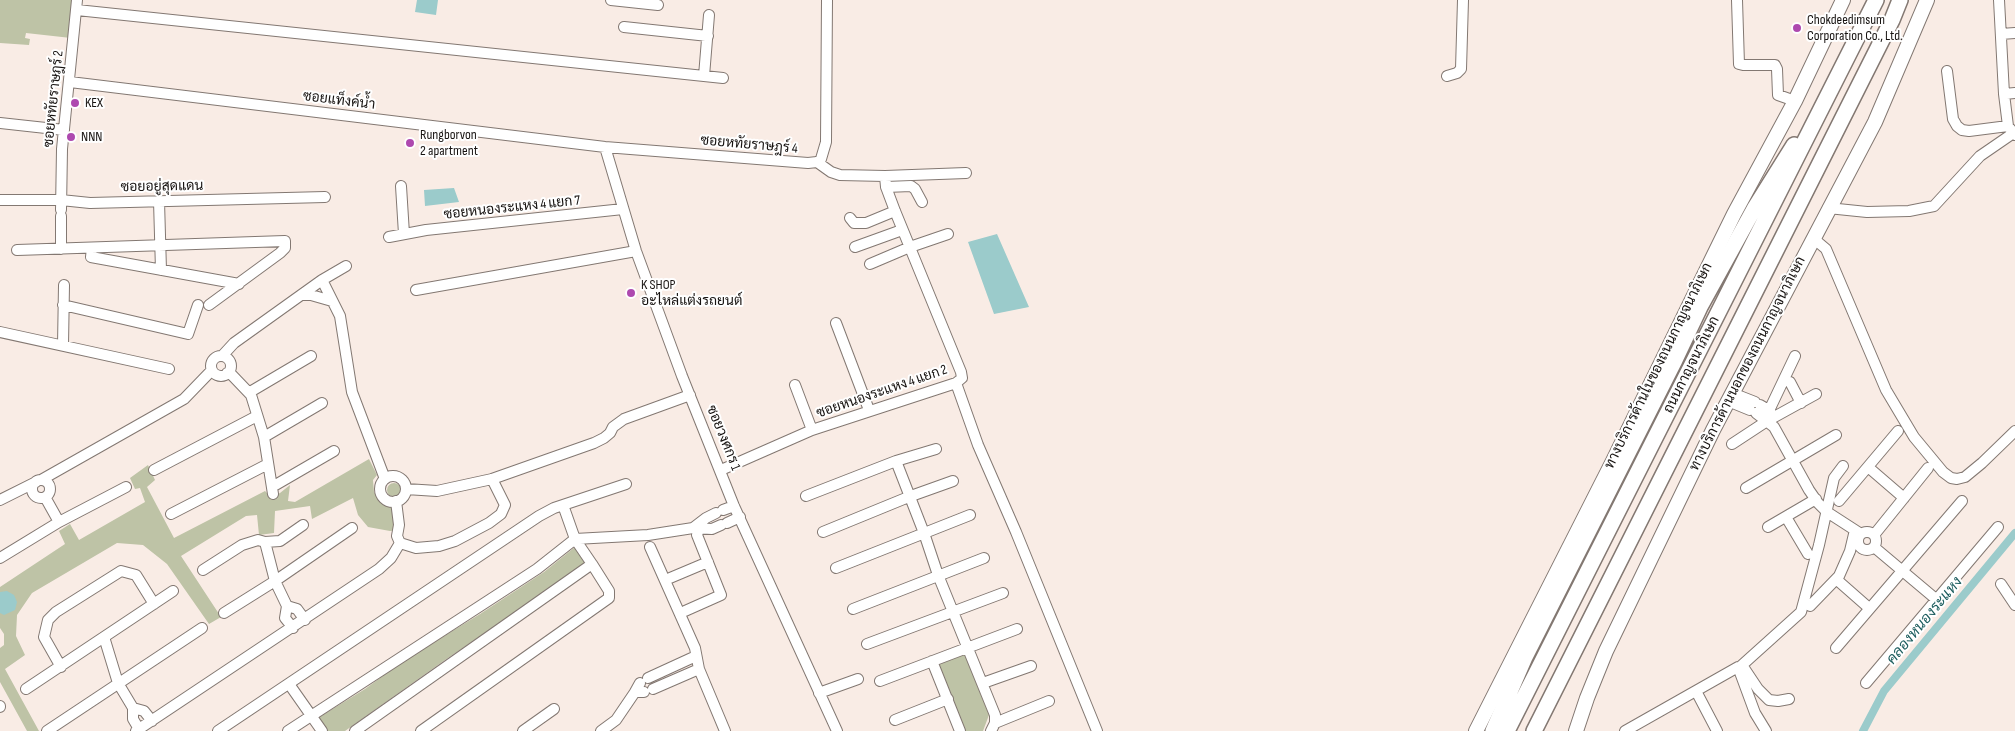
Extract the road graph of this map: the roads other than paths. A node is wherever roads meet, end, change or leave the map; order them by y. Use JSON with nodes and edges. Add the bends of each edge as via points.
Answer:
{"nodes":[{"id":1,"x":610,"y":0,"type":"edge"},
{"id":2,"x":827,"y":0,"type":"edge"},
{"id":3,"x":1462,"y":0,"type":"edge"},
{"id":4,"x":1737,"y":0,"type":"edge"},
{"id":5,"x":1843,"y":0,"type":"edge"},
{"id":6,"x":1876,"y":0,"type":"edge"},
{"id":7,"x":1900,"y":0,"type":"edge"},
{"id":8,"x":1927,"y":0,"type":"edge"},
{"id":9,"x":1999,"y":0,"type":"edge"},
{"id":10,"x":77,"y":5,"type":"edge"},
{"id":11,"x":658,"y":5,"type":"dead end"},
{"id":12,"x":709,"y":15,"type":"dead end"},
{"id":13,"x":624,"y":27,"type":"dead end"},
{"id":14,"x":2015,"y":33,"type":"edge"},
{"id":15,"x":2001,"y":34,"type":"junction"},
{"id":16,"x":708,"y":36,"type":"junction"},
{"id":17,"x":1947,"y":71,"type":"dead end"},
{"id":18,"x":704,"y":76,"type":"junction"},
{"id":19,"x":1447,"y":76,"type":"dead end"},
{"id":20,"x":723,"y":78,"type":"dead end"},
{"id":21,"x":70,"y":82,"type":"junction"},
{"id":22,"x":2010,"y":94,"type":"edge"},
{"id":23,"x":1826,"y":101,"type":"junction"},
{"id":24,"x":1795,"y":102,"type":"junction"},
{"id":25,"x":0,"y":123,"type":"edge"},
{"id":26,"x":64,"y":130,"type":"junction"},
{"id":27,"x":2012,"y":132,"type":"edge"},
{"id":28,"x":605,"y":147,"type":"junction"},
{"id":29,"x":817,"y":162,"type":"junction"},
{"id":30,"x":966,"y":173,"type":"dead end"},
{"id":31,"x":885,"y":176,"type":"junction"},
{"id":32,"x":401,"y":186,"type":"dead end"},
{"id":33,"x":886,"y":187,"type":"junction"},
{"id":34,"x":325,"y":197,"type":"dead end"},
{"id":35,"x":0,"y":200,"type":"edge"},
{"id":36,"x":158,"y":201,"type":"junction"},
{"id":37,"x":922,"y":202,"type":"dead end"},
{"id":38,"x":1828,"y":208,"type":"junction"},
{"id":39,"x":61,"y":209,"type":"junction"},
{"id":40,"x":623,"y":209,"type":"junction"},
{"id":41,"x":895,"y":211,"type":"junction"},
{"id":42,"x":850,"y":218,"type":"dead end"},
{"id":43,"x":902,"y":230,"type":"junction"},
{"id":44,"x":404,"y":234,"type":"junction"},
{"id":45,"x":948,"y":234,"type":"dead end"},
{"id":46,"x":389,"y":237,"type":"dead end"},
{"id":47,"x":1813,"y":238,"type":"junction"},
{"id":48,"x":160,"y":246,"type":"junction"},
{"id":49,"x":854,"y":247,"type":"dead end"},
{"id":50,"x":910,"y":247,"type":"junction"},
{"id":51,"x":92,"y":248,"type":"junction"},
{"id":52,"x":61,"y":249,"type":"junction"},
{"id":53,"x":17,"y":250,"type":"dead end"},
{"id":54,"x":636,"y":251,"type":"junction"},
{"id":55,"x":870,"y":264,"type":"dead end"},
{"id":56,"x":346,"y":266,"type":"dead end"},
{"id":57,"x":161,"y":270,"type":"junction"},
{"id":58,"x":322,"y":280,"type":"junction"},
{"id":59,"x":239,"y":284,"type":"junction"},
{"id":60,"x":64,"y":285,"type":"dead end"},
{"id":61,"x":416,"y":290,"type":"dead end"},
{"id":62,"x":301,"y":295,"type":"junction"},
{"id":63,"x":332,"y":300,"type":"junction"},
{"id":64,"x":63,"y":305,"type":"junction"},
{"id":65,"x":198,"y":305,"type":"dead end"},
{"id":66,"x":209,"y":305,"type":"dead end"},
{"id":67,"x":836,"y":322,"type":"dead end"},
{"id":68,"x":0,"y":332,"type":"edge"},
{"id":69,"x":63,"y":345,"type":"junction"},
{"id":70,"x":222,"y":356,"type":"junction"},
{"id":71,"x":310,"y":356,"type":"dead end"},
{"id":72,"x":1795,"y":356,"type":"dead end"},
{"id":73,"x":169,"y":369,"type":"dead end"},
{"id":74,"x":212,"y":370,"type":"junction"},
{"id":75,"x":227,"y":373,"type":"junction"},
{"id":76,"x":1790,"y":382,"type":"dead end"},
{"id":77,"x":956,"y":383,"type":"junction"},
{"id":78,"x":795,"y":385,"type":"dead end"},
{"id":79,"x":250,"y":392,"type":"junction"},
{"id":80,"x":1816,"y":394,"type":"dead end"},
{"id":81,"x":690,"y":396,"type":"junction"},
{"id":82,"x":1730,"y":397,"type":"junction"},
{"id":83,"x":322,"y":403,"type":"dead end"},
{"id":84,"x":1801,"y":403,"type":"junction"},
{"id":85,"x":869,"y":410,"type":"junction"},
{"id":86,"x":1763,"y":414,"type":"junction"},
{"id":87,"x":257,"y":416,"type":"junction"},
{"id":88,"x":1660,"y":428,"type":"junction"},
{"id":89,"x":812,"y":430,"type":"junction"},
{"id":90,"x":2015,"y":431,"type":"edge"},
{"id":91,"x":1898,"y":432,"type":"dead end"},
{"id":92,"x":1836,"y":435,"type":"dead end"},
{"id":93,"x":264,"y":437,"type":"junction"},
{"id":94,"x":1732,"y":444,"type":"dead end"},
{"id":95,"x":936,"y":449,"type":"dead end"},
{"id":96,"x":334,"y":451,"type":"dead end"},
{"id":97,"x":896,"y":461,"type":"junction"},
{"id":98,"x":1793,"y":461,"type":"junction"},
{"id":99,"x":268,"y":464,"type":"junction"},
{"id":100,"x":1843,"y":466,"type":"dead end"},
{"id":101,"x":1868,"y":466,"type":"junction"},
{"id":102,"x":1928,"y":468,"type":"dead end"},
{"id":103,"x":154,"y":470,"type":"dead end"},
{"id":104,"x":721,"y":470,"type":"junction"},
{"id":105,"x":385,"y":479,"type":"junction"},
{"id":106,"x":492,"y":479,"type":"junction"},
{"id":107,"x":38,"y":481,"type":"junction"},
{"id":108,"x":953,"y":481,"type":"dead end"},
{"id":109,"x":626,"y":484,"type":"dead end"},
{"id":110,"x":1612,"y":486,"type":"junction"},
{"id":111,"x":126,"y":487,"type":"dead end"},
{"id":112,"x":1746,"y":488,"type":"dead end"},
{"id":113,"x":406,"y":489,"type":"junction"},
{"id":114,"x":806,"y":496,"type":"dead end"},
{"id":115,"x":911,"y":496,"type":"junction"},
{"id":116,"x":1904,"y":498,"type":"junction"},
{"id":117,"x":0,"y":500,"type":"edge"},
{"id":118,"x":1816,"y":500,"type":"junction"},
{"id":119,"x":396,"y":501,"type":"junction"},
{"id":120,"x":1839,"y":501,"type":"dead end"},
{"id":121,"x":1962,"y":501,"type":"dead end"},
{"id":122,"x":563,"y":505,"type":"junction"},
{"id":123,"x":734,"y":506,"type":"junction"},
{"id":124,"x":1827,"y":512,"type":"junction"},
{"id":125,"x":171,"y":514,"type":"dead end"},
{"id":126,"x":970,"y":516,"type":"dead end"},
{"id":127,"x":740,"y":517,"type":"junction"},
{"id":128,"x":1786,"y":517,"type":"junction"},
{"id":129,"x":59,"y":522,"type":"junction"},
{"id":130,"x":303,"y":526,"type":"dead end"},
{"id":131,"x":1998,"y":527,"type":"dead end"},
{"id":132,"x":352,"y":528,"type":"dead end"},
{"id":133,"x":696,"y":528,"type":"junction"},
{"id":134,"x":1768,"y":528,"type":"dead end"},
{"id":135,"x":823,"y":532,"type":"dead end"},
{"id":136,"x":1858,"y":532,"type":"junction"},
{"id":137,"x":924,"y":533,"type":"junction"},
{"id":138,"x":1874,"y":535,"type":"junction"},
{"id":139,"x":575,"y":539,"type":"junction"},
{"id":140,"x":265,"y":542,"type":"junction"},
{"id":141,"x":400,"y":543,"type":"junction"},
{"id":142,"x":650,"y":547,"type":"dead end"},
{"id":143,"x":1874,"y":547,"type":"junction"},
{"id":144,"x":1808,"y":554,"type":"dead end"},
{"id":145,"x":0,"y":558,"type":"edge"},
{"id":146,"x":984,"y":558,"type":"dead end"},
{"id":147,"x":708,"y":562,"type":"junction"},
{"id":148,"x":592,"y":564,"type":"junction"},
{"id":149,"x":836,"y":568,"type":"dead end"},
{"id":150,"x":203,"y":570,"type":"dead end"},
{"id":151,"x":1902,"y":570,"type":"junction"},
{"id":152,"x":938,"y":575,"type":"junction"},
{"id":153,"x":670,"y":578,"type":"dead end"},
{"id":154,"x":1836,"y":579,"type":"junction"},
{"id":155,"x":275,"y":581,"type":"junction"},
{"id":156,"x":2001,"y":584,"type":"dead end"},
{"id":157,"x":173,"y":591,"type":"dead end"},
{"id":158,"x":1003,"y":593,"type":"dead end"},
{"id":159,"x":1937,"y":600,"type":"junction"},
{"id":160,"x":154,"y":604,"type":"junction"},
{"id":161,"x":2015,"y":605,"type":"edge"},
{"id":162,"x":286,"y":606,"type":"junction"},
{"id":163,"x":1810,"y":606,"type":"dead end"},
{"id":164,"x":853,"y":608,"type":"dead end"},
{"id":165,"x":1869,"y":608,"type":"junction"},
{"id":166,"x":685,"y":611,"type":"dead end"},
{"id":167,"x":953,"y":611,"type":"junction"},
{"id":168,"x":224,"y":613,"type":"dead end"},
{"id":169,"x":305,"y":620,"type":"junction"},
{"id":170,"x":202,"y":628,"type":"dead end"},
{"id":171,"x":293,"y":628,"type":"junction"},
{"id":172,"x":1017,"y":629,"type":"dead end"},
{"id":173,"x":104,"y":637,"type":"junction"},
{"id":174,"x":867,"y":644,"type":"dead end"},
{"id":175,"x":968,"y":648,"type":"junction"},
{"id":176,"x":1836,"y":648,"type":"dead end"},
{"id":177,"x":696,"y":656,"type":"junction"},
{"id":178,"x":932,"y":661,"type":"junction"},
{"id":179,"x":1031,"y":666,"type":"dead end"},
{"id":180,"x":1740,"y":666,"type":"junction"},
{"id":181,"x":61,"y":667,"type":"junction"},
{"id":182,"x":699,"y":668,"type":"junction"},
{"id":183,"x":1563,"y":674,"type":"junction"},
{"id":184,"x":858,"y":680,"type":"dead end"},
{"id":185,"x":880,"y":681,"type":"dead end"},
{"id":186,"x":118,"y":683,"type":"junction"},
{"id":187,"x":983,"y":683,"type":"junction"},
{"id":188,"x":1866,"y":683,"type":"dead end"},
{"id":189,"x":289,"y":684,"type":"junction"},
{"id":190,"x":644,"y":687,"type":"junction"},
{"id":191,"x":26,"y":689,"type":"dead end"},
{"id":192,"x":1696,"y":691,"type":"junction"},
{"id":193,"x":819,"y":693,"type":"junction"},
{"id":194,"x":948,"y":699,"type":"junction"},
{"id":195,"x":1789,"y":699,"type":"dead end"},
{"id":196,"x":1049,"y":701,"type":"dead end"},
{"id":197,"x":133,"y":708,"type":"junction"},
{"id":198,"x":554,"y":709,"type":"dead end"},
{"id":199,"x":310,"y":716,"type":"junction"},
{"id":200,"x":895,"y":720,"type":"dead end"},
{"id":201,"x":152,"y":721,"type":"junction"},
{"id":202,"x":993,"y":727,"type":"edge"},
{"id":203,"x":1642,"y":727,"type":"edge"},
{"id":204,"x":137,"y":730,"type":"edge"},
{"id":205,"x":47,"y":731,"type":"edge"},
{"id":206,"x":218,"y":731,"type":"edge"},
{"id":207,"x":288,"y":731,"type":"edge"},
{"id":208,"x":322,"y":731,"type":"edge"},
{"id":209,"x":355,"y":731,"type":"edge"},
{"id":210,"x":421,"y":731,"type":"edge"},
{"id":211,"x":523,"y":731,"type":"edge"},
{"id":212,"x":601,"y":731,"type":"edge"},
{"id":213,"x":725,"y":731,"type":"edge"},
{"id":214,"x":837,"y":731,"type":"edge"},
{"id":215,"x":960,"y":731,"type":"edge"},
{"id":216,"x":1097,"y":731,"type":"edge"},
{"id":217,"x":1476,"y":731,"type":"edge"},
{"id":218,"x":1493,"y":731,"type":"edge"},
{"id":219,"x":1507,"y":731,"type":"edge"},
{"id":220,"x":1534,"y":731,"type":"edge"},
{"id":221,"x":1544,"y":731,"type":"edge"},
{"id":222,"x":1576,"y":731,"type":"edge"},
{"id":223,"x":1625,"y":731,"type":"edge"},
{"id":224,"x":1717,"y":731,"type":"edge"},
{"id":225,"x":1766,"y":731,"type":"edge"}],
"edges":[{"from":1,"to":11,"type":"street"},
{"from":2,"to":29,"type":"street","name":"ซอยหทัยราษฎร์ 4","via":[[826,142]]},
{"from":3,"to":19,"type":"street","via":[[1461,69]]},
{"from":4,"to":24,"type":"street","via":[[1739,64],[1775,65],[1778,95]]},
{"from":5,"to":24,"type":"main road","name":"ทางบริการด้านในของถนนกาญจนาภิเษก"},
{"from":6,"to":23,"type":"highway","name":"ถนนกาญจนาภิเษก"},
{"from":7,"to":183,"type":"highway","name":"ถนนกาญจนาภิเษก"},
{"from":8,"to":38,"type":"main road","name":"ทางบริการด้านนอกของถนนกาญจนาภิเษก","via":[[1875,122]]},
{"from":9,"to":15,"type":"street"},
{"from":10,"to":18,"type":"street"},
{"from":10,"to":21,"type":"street","name":"ซอยหทัยราษฎร์ 2"},
{"from":12,"to":16,"type":"street"},
{"from":13,"to":16,"type":"street"},
{"from":14,"to":15,"type":"street"},
{"from":15,"to":22,"type":"street"},
{"from":16,"to":18,"type":"street"},
{"from":17,"to":27,"type":"street","via":[[1953,119],[1957,126],[1969,131]]},
{"from":18,"to":20,"type":"street"},
{"from":21,"to":26,"type":"street","name":"ซอยหทัยราษฎร์ 2"},
{"from":21,"to":28,"type":"street","name":"ซอยแท็งค์น้ำ"},
{"from":22,"to":27,"type":"street"},
{"from":23,"to":88,"type":"highway","name":"ถนนกาญจนาภิเษก"},
{"from":23,"to":110,"type":"highway","via":[[1790,151],[1741,232],[1700,307]]},
{"from":24,"to":217,"type":"main road","name":"ทางบริการด้านในของถนนกาญจนาภิเษก","via":[[1734,214]]},
{"from":25,"to":26,"type":"street"},
{"from":26,"to":39,"type":"street","name":"ซอยหทัยราษฎร์ 2"},
{"from":27,"to":38,"type":"street","via":[[1980,156],[1934,206],[1883,212]]},
{"from":28,"to":29,"type":"street","name":"ซอยหทัยราษฎร์ 4"},
{"from":28,"to":40,"type":"street","name":"ซอยวงศกร 1"},
{"from":29,"to":31,"type":"street","via":[[840,175]]},
{"from":30,"to":31,"type":"street"},
{"from":31,"to":33,"type":"street","name":"ซอยหนองระแหง 4 แยก 2"},
{"from":32,"to":44,"type":"street"},
{"from":33,"to":37,"type":"street","via":[[911,186]]},
{"from":33,"to":41,"type":"street","name":"ซอยหนองระแหง 4 แยก 2"},
{"from":34,"to":36,"type":"street","name":"ซอยอยู่สุดแดน"},
{"from":35,"to":39,"type":"street","name":"ซอยอยู่สุดแดน"},
{"from":36,"to":39,"type":"street","name":"ซอยอยู่สุดแดน","via":[[90,203]]},
{"from":36,"to":48,"type":"street"},
{"from":38,"to":47,"type":"main road","name":"ทางบริการด้านนอกของถนนกาญจนาภิเษก"},
{"from":39,"to":52,"type":"street","name":"ซอยหทัยราษฎร์ 2"},
{"from":40,"to":44,"type":"street","name":"ซอยหนองระแหง 4 แยก 7"},
{"from":40,"to":54,"type":"street","name":"ซอยวงศกร 1"},
{"from":41,"to":42,"type":"street","via":[[866,223],[854,223]]},
{"from":41,"to":43,"type":"street","name":"ซอยหนองระแหง 4 แยก 2"},
{"from":43,"to":49,"type":"street"},
{"from":43,"to":50,"type":"street","name":"ซอยหนองระแหง 4 แยก 2"},
{"from":44,"to":46,"type":"street","name":"ซอยหนองระแหง 4 แยก 7"},
{"from":45,"to":50,"type":"street"},
{"from":47,"to":82,"type":"main road","name":"ทางบริการด้านนอกของถนนกาญจนาภิเษก"},
{"from":47,"to":90,"type":"street","via":[[1826,249],[1886,390],[1914,437],[1943,472],[1951,478],[1965,477]]},
{"from":48,"to":51,"type":"street"},
{"from":48,"to":57,"type":"street"},
{"from":48,"to":59,"type":"street","via":[[285,242],[285,248]]},
{"from":50,"to":55,"type":"street"},
{"from":50,"to":77,"type":"street","name":"ซอยหนองระแหง 4 แยก 2","via":[[961,372],[962,378]]},
{"from":51,"to":52,"type":"street"},
{"from":51,"to":57,"type":"street","via":[[91,257]]},
{"from":52,"to":53,"type":"street"},
{"from":54,"to":61,"type":"street"},
{"from":54,"to":81,"type":"street","name":"ซอยวงศกร 1"},
{"from":56,"to":58,"type":"street"},
{"from":57,"to":59,"type":"street"},
{"from":58,"to":62,"type":"street"},
{"from":58,"to":63,"type":"street"},
{"from":59,"to":66,"type":"street"},
{"from":60,"to":64,"type":"street"},
{"from":62,"to":63,"type":"street"},
{"from":62,"to":70,"type":"street","via":[[234,343]]},
{"from":63,"to":105,"type":"street","via":[[340,316],[352,392]]},
{"from":64,"to":65,"type":"street","via":[[188,334]]},
{"from":64,"to":69,"type":"street"},
{"from":67,"to":85,"type":"street"},
{"from":68,"to":69,"type":"street"},
{"from":69,"to":73,"type":"street"},
{"from":70,"to":74,"type":"street","via":[[213,360]]},
{"from":70,"to":75,"type":"street","via":[[229,362]]},
{"from":71,"to":79,"type":"street"},
{"from":72,"to":86,"type":"street"},
{"from":74,"to":75,"type":"street","via":[[218,375]]},
{"from":74,"to":107,"type":"street","via":[[184,399]]},
{"from":75,"to":79,"type":"street"},
{"from":76,"to":84,"type":"street"},
{"from":77,"to":85,"type":"street","name":"ซอยหนองระแหง 4 แยก 2"},
{"from":77,"to":216,"type":"street","via":[[969,422]]},
{"from":78,"to":89,"type":"street"},
{"from":79,"to":87,"type":"street"},
{"from":80,"to":84,"type":"street"},
{"from":81,"to":104,"type":"street","name":"ซอยวงศกร 1"},
{"from":81,"to":106,"type":"street","via":[[624,419],[594,443]]},
{"from":82,"to":86,"type":"street"},
{"from":82,"to":222,"type":"main road","name":"ทางบริการด้านนอกของถนนกาญจนาภิเษก","via":[[1606,651]]},
{"from":83,"to":93,"type":"street"},
{"from":84,"to":86,"type":"street"},
{"from":85,"to":89,"type":"street","name":"ซอยหนองระแหง 4 แยก 2"},
{"from":86,"to":94,"type":"street"},
{"from":86,"to":98,"type":"street"},
{"from":87,"to":93,"type":"street"},
{"from":87,"to":103,"type":"street"},
{"from":88,"to":110,"type":"highway"},
{"from":88,"to":219,"type":"highway","name":"ถนนกาญจนาภิเษก"},
{"from":89,"to":104,"type":"street","name":"ซอยหนองระแหง 4 แยก 2"},
{"from":91,"to":101,"type":"street"},
{"from":92,"to":98,"type":"street"},
{"from":93,"to":99,"type":"street"},
{"from":95,"to":97,"type":"street"},
{"from":96,"to":99,"type":"street","via":[[272,490]]},
{"from":97,"to":114,"type":"street"},
{"from":97,"to":115,"type":"street"},
{"from":98,"to":112,"type":"street"},
{"from":98,"to":118,"type":"street"},
{"from":99,"to":125,"type":"street"},
{"from":100,"to":124,"type":"street","via":[[1834,478]]},
{"from":101,"to":116,"type":"street"},
{"from":101,"to":120,"type":"street"},
{"from":102,"to":116,"type":"street"},
{"from":104,"to":123,"type":"street","name":"ซอยวงศกร 1"},
{"from":105,"to":113,"type":"street","via":[[397,476],[404,481]]},
{"from":105,"to":119,"type":"street","via":[[381,486],[382,494],[388,500]]},
{"from":106,"to":113,"type":"street","via":[[437,491]]},
{"from":106,"to":141,"type":"street","via":[[505,505],[501,514],[489,523],[455,542],[439,546],[416,548]]},
{"from":107,"to":117,"type":"street"},
{"from":107,"to":129,"type":"street","via":[[48,483],[49,493],[44,497]]},
{"from":108,"to":115,"type":"street"},
{"from":109,"to":122,"type":"street"},
{"from":110,"to":218,"type":"highway","via":[[1525,657]]},
{"from":111,"to":129,"type":"street"},
{"from":113,"to":119,"type":"street"},
{"from":115,"to":135,"type":"street"},
{"from":115,"to":137,"type":"street"},
{"from":116,"to":138,"type":"street"},
{"from":118,"to":124,"type":"street"},
{"from":118,"to":128,"type":"street"},
{"from":119,"to":141,"type":"street"},
{"from":121,"to":151,"type":"street"},
{"from":122,"to":139,"type":"street"},
{"from":122,"to":189,"type":"street","via":[[539,516]]},
{"from":123,"to":127,"type":"street","name":"ซอยวงศกร 1"},
{"from":123,"to":133,"type":"street","via":[[706,518]]},
{"from":124,"to":136,"type":"street"},
{"from":124,"to":180,"type":"street","via":[[1801,612]]},
{"from":126,"to":137,"type":"street"},
{"from":127,"to":133,"type":"street","via":[[712,528]]},
{"from":127,"to":193,"type":"street","name":"ซอยวงศกร 1"},
{"from":128,"to":134,"type":"street"},
{"from":128,"to":144,"type":"street"},
{"from":129,"to":145,"type":"street"},
{"from":130,"to":140,"type":"street","via":[[280,541]]},
{"from":131,"to":159,"type":"street"},
{"from":132,"to":155,"type":"street"},
{"from":133,"to":139,"type":"street","via":[[648,535]]},
{"from":133,"to":147,"type":"street"},
{"from":136,"to":138,"type":"street"},
{"from":136,"to":143,"type":"street","via":[[1860,548],[1870,550]]},
{"from":136,"to":154,"type":"street"},
{"from":137,"to":149,"type":"street"},
{"from":137,"to":152,"type":"street"},
{"from":138,"to":143,"type":"street"},
{"from":139,"to":148,"type":"street"},
{"from":139,"to":199,"type":"street","via":[[537,569]]},
{"from":140,"to":150,"type":"street","via":[[258,540],[242,545]]},
{"from":140,"to":155,"type":"street"},
{"from":141,"to":169,"type":"street","via":[[379,569]]},
{"from":142,"to":177,"type":"street"},
{"from":143,"to":151,"type":"street"},
{"from":146,"to":152,"type":"street"},
{"from":147,"to":153,"type":"street"},
{"from":147,"to":166,"type":"street","via":[[721,595]]},
{"from":148,"to":209,"type":"street"},
{"from":148,"to":210,"type":"street","via":[[610,592],[609,598]]},
{"from":151,"to":159,"type":"street"},
{"from":151,"to":165,"type":"street"},
{"from":152,"to":164,"type":"street"},
{"from":152,"to":167,"type":"street"},
{"from":154,"to":163,"type":"street"},
{"from":154,"to":165,"type":"street"},
{"from":155,"to":162,"type":"street"},
{"from":155,"to":168,"type":"street"},
{"from":156,"to":161,"type":"street"},
{"from":157,"to":160,"type":"street"},
{"from":158,"to":167,"type":"street"},
{"from":159,"to":188,"type":"street"},
{"from":160,"to":173,"type":"street"},
{"from":160,"to":181,"type":"street","via":[[136,575],[121,571],[56,612],[48,620],[44,637]]},
{"from":162,"to":169,"type":"street","via":[[297,608]]},
{"from":162,"to":171,"type":"street","via":[[285,618]]},
{"from":165,"to":176,"type":"street"},
{"from":167,"to":174,"type":"street"},
{"from":167,"to":175,"type":"street"},
{"from":169,"to":171,"type":"street"},
{"from":170,"to":186,"type":"street"},
{"from":171,"to":201,"type":"street"},
{"from":172,"to":175,"type":"street"},
{"from":173,"to":181,"type":"street"},
{"from":173,"to":186,"type":"street"},
{"from":175,"to":178,"type":"street"},
{"from":175,"to":187,"type":"street"},
{"from":177,"to":182,"type":"street"},
{"from":177,"to":190,"type":"street"},
{"from":178,"to":185,"type":"street"},
{"from":178,"to":194,"type":"street"},
{"from":179,"to":187,"type":"street"},
{"from":180,"to":192,"type":"street"},
{"from":180,"to":195,"type":"street","via":[[1764,696],[1778,701]]},
{"from":180,"to":225,"type":"street","via":[[1755,713]]},
{"from":181,"to":191,"type":"street"},
{"from":182,"to":190,"type":"street"},
{"from":182,"to":213,"type":"street"},
{"from":183,"to":220,"type":"highway","name":"ถนนกาญจนาภิเษก"},
{"from":183,"to":221,"type":"highway"},
{"from":184,"to":193,"type":"street"},
{"from":186,"to":197,"type":"street"},
{"from":186,"to":205,"type":"street"},
{"from":187,"to":202,"type":"street","via":[[995,715]]},
{"from":189,"to":199,"type":"street"},
{"from":189,"to":206,"type":"street"},
{"from":190,"to":212,"type":"street","via":[[616,720]]},
{"from":192,"to":203,"type":"street"},
{"from":192,"to":224,"type":"street"},
{"from":193,"to":214,"type":"street","name":"ซอยวงศกร 1"},
{"from":194,"to":200,"type":"street"},
{"from":194,"to":215,"type":"street"},
{"from":196,"to":202,"type":"street"},
{"from":197,"to":201,"type":"street","via":[[144,711]]},
{"from":197,"to":204,"type":"street"},
{"from":198,"to":211,"type":"street"},
{"from":199,"to":207,"type":"street"},
{"from":199,"to":208,"type":"street"},
{"from":201,"to":204,"type":"street"},
{"from":203,"to":223,"type":"street"}]}
